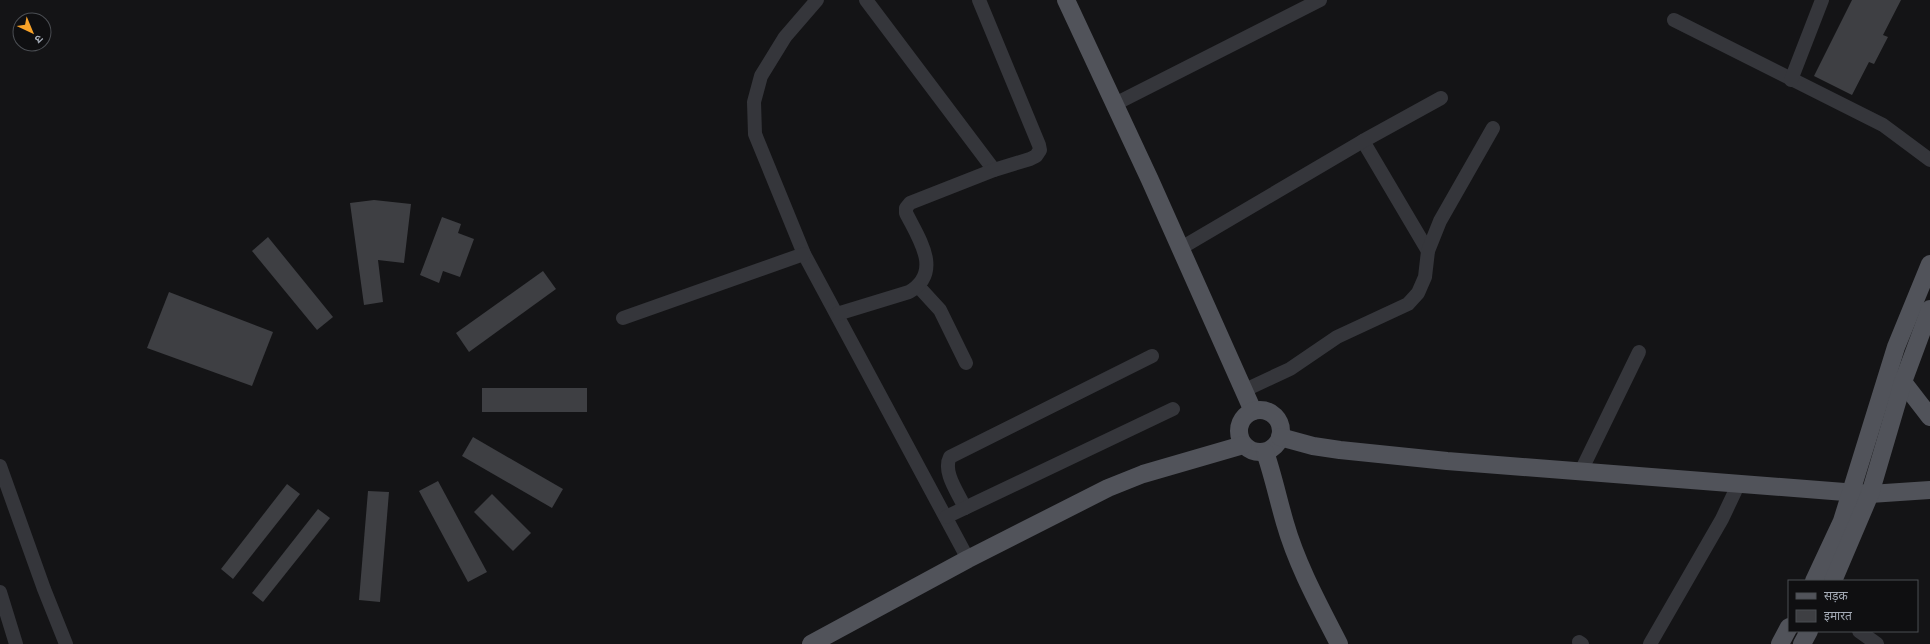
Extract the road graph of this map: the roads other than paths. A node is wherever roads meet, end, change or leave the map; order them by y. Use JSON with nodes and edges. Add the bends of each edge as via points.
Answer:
{"nodes":[{"id":1,"x":817,"y":0,"type":"edge"},
{"id":2,"x":866,"y":0,"type":"edge"},
{"id":3,"x":980,"y":0,"type":"edge"},
{"id":4,"x":1066,"y":0,"type":"edge"},
{"id":5,"x":1320,"y":0,"type":"edge"},
{"id":6,"x":1822,"y":0,"type":"edge"},
{"id":7,"x":1674,"y":20,"type":"dead end"},
{"id":8,"x":1791,"y":80,"type":"junction"},
{"id":9,"x":1441,"y":98,"type":"dead end"},
{"id":10,"x":1115,"y":104,"type":"junction"},
{"id":11,"x":1493,"y":128,"type":"dead end"},
{"id":12,"x":1363,"y":141,"type":"junction"},
{"id":13,"x":1930,"y":160,"type":"edge"},
{"id":14,"x":994,"y":170,"type":"junction"},
{"id":15,"x":1181,"y":248,"type":"junction"},
{"id":16,"x":1428,"y":251,"type":"junction"},
{"id":17,"x":804,"y":254,"type":"junction"},
{"id":18,"x":1930,"y":264,"type":"edge"},
{"id":19,"x":918,"y":286,"type":"junction"},
{"id":20,"x":1930,"y":309,"type":"edge"},
{"id":21,"x":837,"y":314,"type":"junction"},
{"id":22,"x":624,"y":318,"type":"dead end"},
{"id":23,"x":1639,"y":352,"type":"dead end"},
{"id":24,"x":1152,"y":356,"type":"dead end"},
{"id":25,"x":966,"y":363,"type":"dead end"},
{"id":26,"x":1895,"y":380,"type":"junction"},
{"id":27,"x":1245,"y":390,"type":"junction"},
{"id":28,"x":1174,"y":409,"type":"dead end"},
{"id":29,"x":1253,"y":411,"type":"junction"},
{"id":30,"x":1930,"y":417,"type":"edge"},
{"id":31,"x":1280,"y":437,"type":"junction"},
{"id":32,"x":1243,"y":445,"type":"junction"},
{"id":33,"x":1265,"y":452,"type":"junction"},
{"id":34,"x":0,"y":466,"type":"edge"},
{"id":35,"x":1581,"y":472,"type":"junction"},
{"id":36,"x":1739,"y":483,"type":"junction"},
{"id":37,"x":1930,"y":490,"type":"edge"},
{"id":38,"x":1850,"y":492,"type":"junction"},
{"id":39,"x":1870,"y":494,"type":"junction"},
{"id":40,"x":965,"y":508,"type":"junction"},
{"id":41,"x":946,"y":517,"type":"junction"},
{"id":42,"x":968,"y":559,"type":"junction"},
{"id":43,"x":1814,"y":580,"type":"edge"},
{"id":44,"x":1833,"y":580,"type":"edge"},
{"id":45,"x":0,"y":592,"type":"edge"},
{"id":46,"x":1788,"y":630,"type":"edge"},
{"id":47,"x":1808,"y":632,"type":"edge"},
{"id":48,"x":1860,"y":632,"type":"edge"},
{"id":49,"x":16,"y":644,"type":"edge"},
{"id":50,"x":66,"y":644,"type":"edge"},
{"id":51,"x":811,"y":644,"type":"edge"},
{"id":52,"x":1339,"y":644,"type":"edge"},
{"id":53,"x":1650,"y":644,"type":"edge"},
{"id":54,"x":1780,"y":644,"type":"edge"},
{"id":55,"x":1802,"y":644,"type":"edge"},
{"id":56,"x":1877,"y":644,"type":"edge"}],
"edges":[{"from":1,"to":17,"type":"street","via":[[785,37],[761,76],[754,102],[755,134]]},
{"from":2,"to":14,"type":"street"},
{"from":3,"to":14,"type":"street","via":[[1040,145],[1036,156]]},
{"from":4,"to":10,"type":"main road"},
{"from":5,"to":10,"type":"street"},
{"from":6,"to":8,"type":"street"},
{"from":7,"to":8,"type":"street"},
{"from":8,"to":13,"type":"street","via":[[1883,125]]},
{"from":9,"to":12,"type":"street"},
{"from":10,"to":15,"type":"main road"},
{"from":11,"to":16,"type":"street","via":[[1440,221]]},
{"from":12,"to":15,"type":"street"},
{"from":12,"to":16,"type":"street"},
{"from":14,"to":19,"type":"street","via":[[910,203],[906,208],[926,258],[925,278]]},
{"from":15,"to":27,"type":"main road"},
{"from":16,"to":27,"type":"street","via":[[1425,277],[1418,293],[1408,304],[1337,336],[1290,369]]},
{"from":17,"to":21,"type":"street"},
{"from":17,"to":22,"type":"street"},
{"from":18,"to":26,"type":"main road","via":[[1896,347]]},
{"from":19,"to":21,"type":"street","via":[[909,292]]},
{"from":19,"to":25,"type":"street","via":[[940,310]]},
{"from":20,"to":26,"type":"main road"},
{"from":21,"to":41,"type":"street"},
{"from":23,"to":35,"type":"street"},
{"from":24,"to":40,"type":"street","via":[[950,457],[947,463],[948,471]]},
{"from":26,"to":30,"type":"main road"},
{"from":26,"to":38,"type":"main road"},
{"from":26,"to":39,"type":"main road"},
{"from":27,"to":29,"type":"main road"},
{"from":28,"to":40,"type":"street"},
{"from":29,"to":31,"type":"main road","via":[[1266,411],[1277,418],[1280,424]]},
{"from":29,"to":32,"type":"main road","via":[[1247,414],[1239,425],[1238,432]]},
{"from":31,"to":33,"type":"main road","via":[[1277,443]]},
{"from":31,"to":35,"type":"main road","via":[[1340,450]]},
{"from":32,"to":33,"type":"main road","via":[[1253,452]]},
{"from":32,"to":42,"type":"main road","via":[[1143,474]]},
{"from":33,"to":52,"type":"main road","via":[[1285,523],[1301,566]]},
{"from":34,"to":50,"type":"street"},
{"from":35,"to":36,"type":"main road"},
{"from":36,"to":38,"type":"main road"},
{"from":36,"to":53,"type":"street","via":[[1722,519]]},
{"from":37,"to":39,"type":"main road"},
{"from":38,"to":39,"type":"main road"},
{"from":38,"to":43,"type":"main road","via":[[1842,521]]},
{"from":39,"to":44,"type":"main road"},
{"from":40,"to":41,"type":"street"},
{"from":41,"to":42,"type":"street"},
{"from":42,"to":51,"type":"main road"},
{"from":45,"to":49,"type":"street"},
{"from":46,"to":54,"type":"main road"},
{"from":47,"to":55,"type":"main road"},
{"from":48,"to":56,"type":"street"}]}
